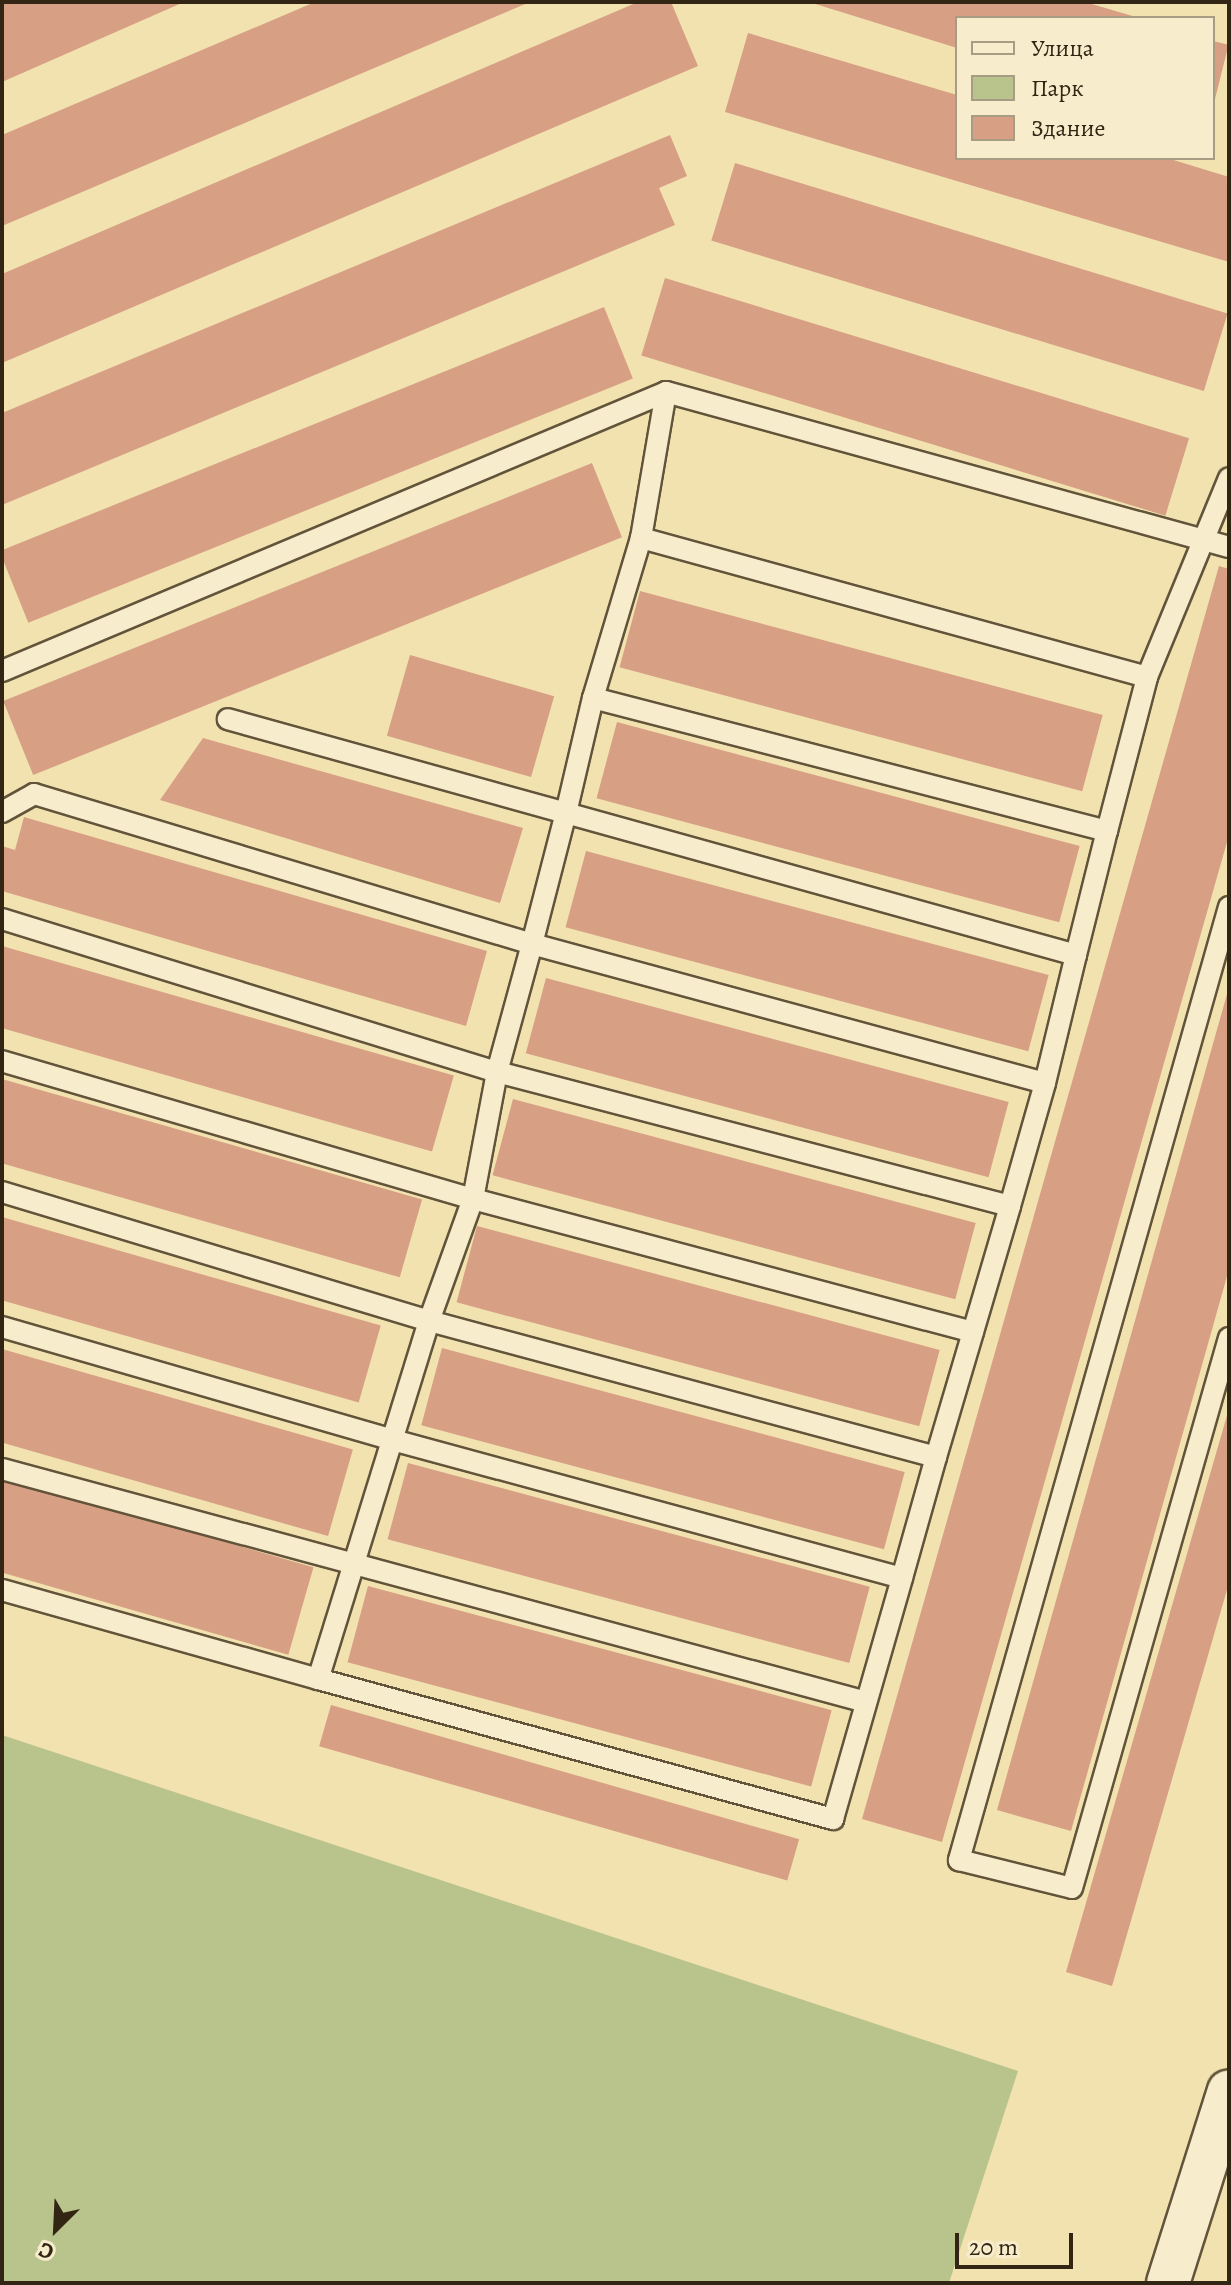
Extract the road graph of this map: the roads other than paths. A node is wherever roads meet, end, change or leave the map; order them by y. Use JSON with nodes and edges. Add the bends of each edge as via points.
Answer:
{"nodes":[{"id":1,"x":666,"y":392,"type":"junction"},
{"id":2,"x":1229,"y":478,"type":"edge"},
{"id":3,"x":641,"y":538,"type":"junction"},
{"id":4,"x":1207,"y":542,"type":"junction"},
{"id":5,"x":1229,"y":547,"type":"edge"},
{"id":6,"x":2,"y":671,"type":"edge"},
{"id":7,"x":1147,"y":677,"type":"junction"},
{"id":8,"x":593,"y":698,"type":"junction"},
{"id":9,"x":228,"y":719,"type":"dead end"},
{"id":10,"x":2,"y":812,"type":"edge"},
{"id":11,"x":566,"y":813,"type":"junction"},
{"id":12,"x":1107,"y":831,"type":"junction"},
{"id":13,"x":1229,"y":907,"type":"edge"},
{"id":14,"x":2,"y":919,"type":"edge"},
{"id":15,"x":532,"y":944,"type":"junction"},
{"id":16,"x":1076,"y":955,"type":"junction"},
{"id":17,"x":2,"y":1061,"type":"edge"},
{"id":18,"x":497,"y":1072,"type":"junction"},
{"id":19,"x":1045,"y":1083,"type":"junction"},
{"id":20,"x":2,"y":1192,"type":"edge"},
{"id":21,"x":473,"y":1199,"type":"junction"},
{"id":22,"x":1010,"y":1206,"type":"junction"},
{"id":23,"x":429,"y":1321,"type":"junction"},
{"id":24,"x":2,"y":1327,"type":"edge"},
{"id":25,"x":973,"y":1332,"type":"junction"},
{"id":26,"x":1229,"y":1338,"type":"edge"},
{"id":27,"x":389,"y":1439,"type":"junction"},
{"id":28,"x":936,"y":1457,"type":"junction"},
{"id":29,"x":2,"y":1469,"type":"edge"},
{"id":30,"x":351,"y":1566,"type":"junction"},
{"id":31,"x":902,"y":1578,"type":"junction"},
{"id":32,"x":2,"y":1590,"type":"edge"},
{"id":33,"x":318,"y":1679,"type":"junction"},
{"id":34,"x":866,"y":1702,"type":"junction"},
{"id":35,"x":1229,"y":2091,"type":"edge"},
{"id":36,"x":1168,"y":2283,"type":"edge"}],
"edges":[{"from":1,"to":3,"type":"lane"},
{"from":1,"to":4,"type":"lane"},
{"from":1,"to":6,"type":"lane"},
{"from":2,"to":4,"type":"lane"},
{"from":3,"to":7,"type":"lane"},
{"from":3,"to":8,"type":"lane"},
{"from":4,"to":5,"type":"lane"},
{"from":4,"to":7,"type":"lane"},
{"from":7,"to":12,"type":"lane"},
{"from":8,"to":11,"type":"lane"},
{"from":8,"to":12,"type":"lane"},
{"from":9,"to":11,"type":"lane"},
{"from":10,"to":15,"type":"lane","via":[[34,794]]},
{"from":11,"to":15,"type":"lane"},
{"from":11,"to":16,"type":"lane"},
{"from":12,"to":16,"type":"lane"},
{"from":13,"to":26,"type":"lane","via":[[959,1860],[1072,1888]]},
{"from":14,"to":18,"type":"lane"},
{"from":15,"to":18,"type":"lane"},
{"from":15,"to":19,"type":"lane"},
{"from":16,"to":19,"type":"lane"},
{"from":17,"to":21,"type":"lane"},
{"from":18,"to":21,"type":"lane"},
{"from":18,"to":22,"type":"lane"},
{"from":19,"to":22,"type":"lane"},
{"from":20,"to":23,"type":"lane"},
{"from":21,"to":23,"type":"lane"},
{"from":21,"to":25,"type":"lane"},
{"from":22,"to":25,"type":"lane"},
{"from":23,"to":27,"type":"lane"},
{"from":23,"to":28,"type":"lane"},
{"from":24,"to":27,"type":"lane"},
{"from":25,"to":28,"type":"lane"},
{"from":27,"to":30,"type":"lane"},
{"from":27,"to":31,"type":"lane"},
{"from":28,"to":31,"type":"lane"},
{"from":29,"to":30,"type":"lane"},
{"from":30,"to":33,"type":"lane"},
{"from":30,"to":34,"type":"lane"},
{"from":31,"to":34,"type":"lane"},
{"from":32,"to":33,"type":"lane"},
{"from":33,"to":34,"type":"lane","via":[[833,1819]]},
{"from":35,"to":36,"type":"street"}]}
